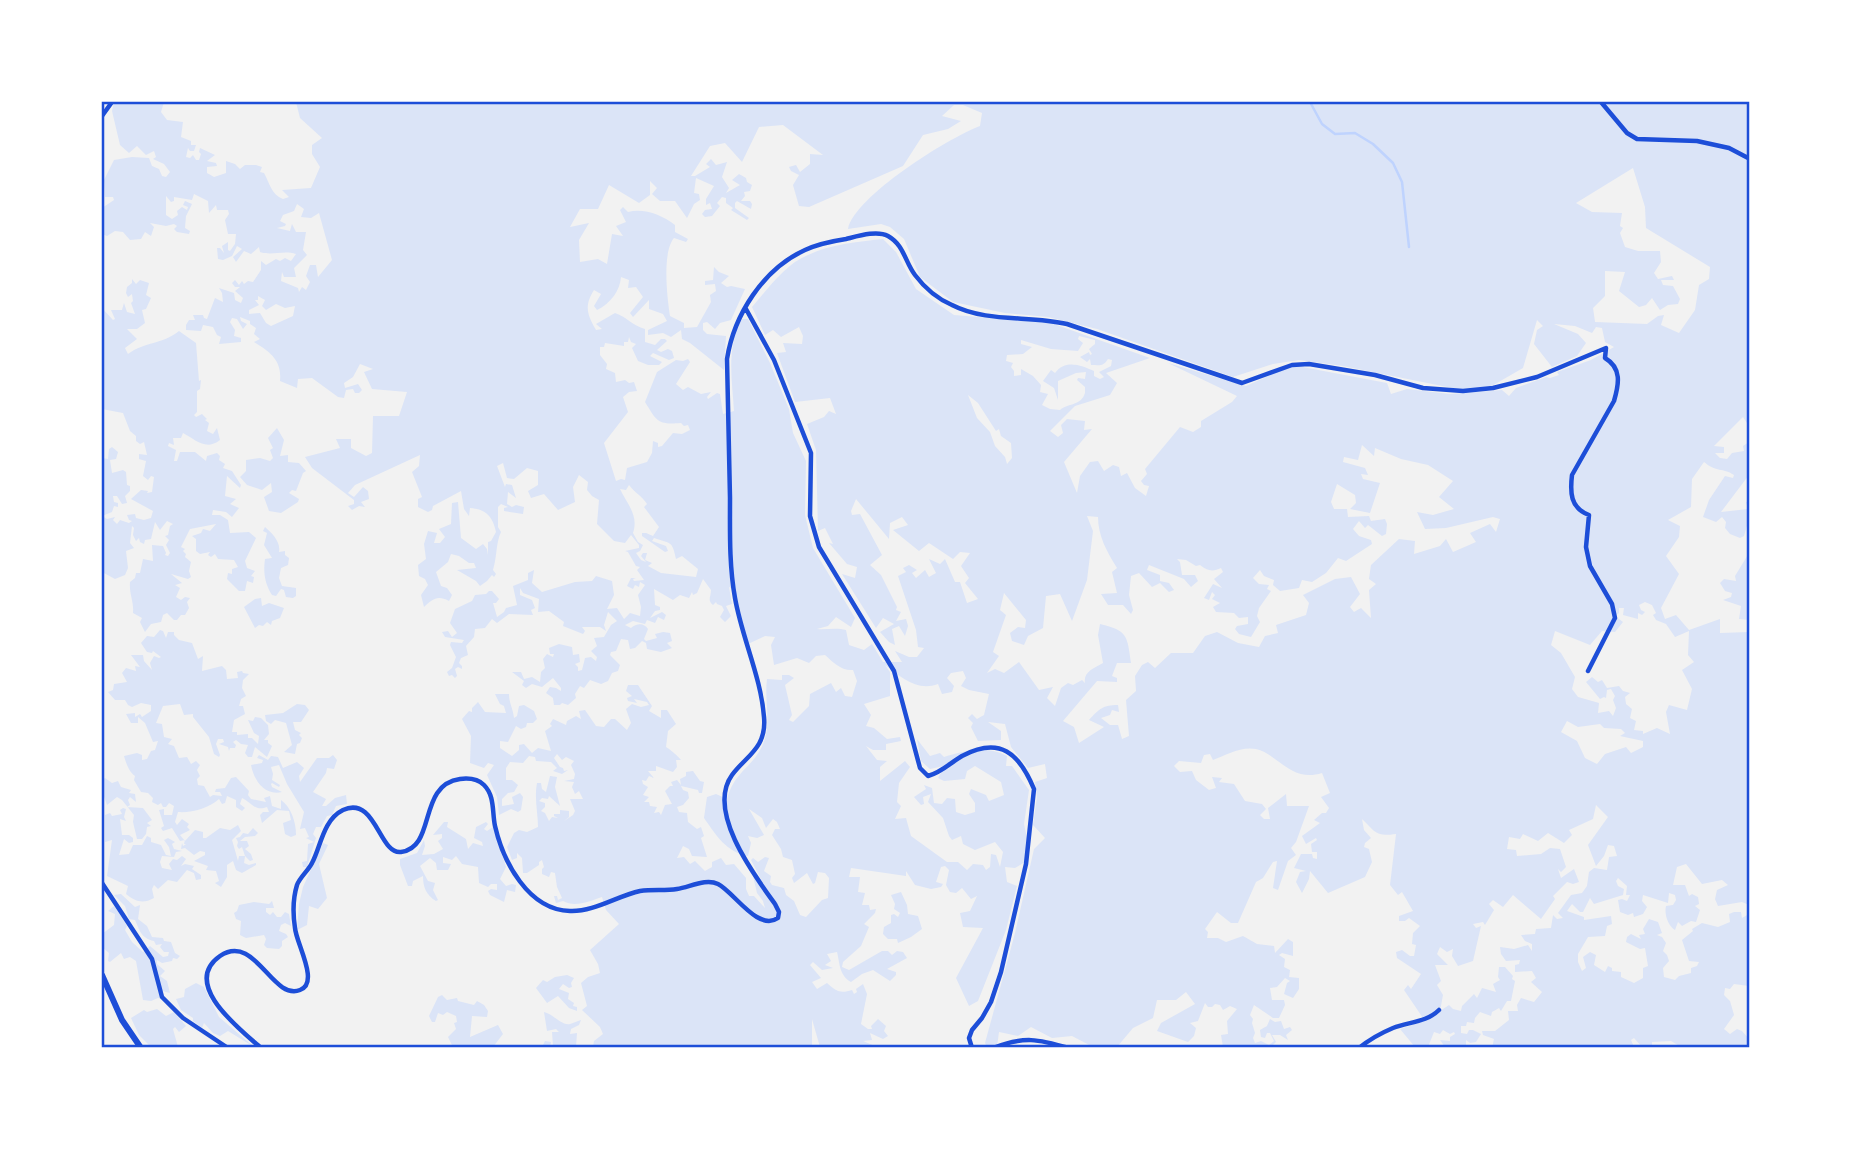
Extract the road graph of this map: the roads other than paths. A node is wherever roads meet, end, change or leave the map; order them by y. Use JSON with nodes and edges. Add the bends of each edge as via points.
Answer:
{"nodes":[{"id":1,"x":112,"y":102,"type":"edge"},
{"id":2,"x":1601,"y":102,"type":"edge"},
{"id":3,"x":102,"y":116,"type":"edge"},
{"id":4,"x":1749,"y":159,"type":"edge"},
{"id":5,"x":745,"y":309,"type":"junction"},
{"id":6,"x":1588,"y":671,"type":"dead end"},
{"id":7,"x":102,"y":883,"type":"edge"},
{"id":8,"x":102,"y":975,"type":"edge"},
{"id":9,"x":1439,"y":1010,"type":"dead end"},
{"id":10,"x":141,"y":1048,"type":"edge"},
{"id":11,"x":228,"y":1048,"type":"edge"},
{"id":12,"x":261,"y":1048,"type":"edge"},
{"id":13,"x":972,"y":1048,"type":"edge"},
{"id":14,"x":993,"y":1048,"type":"edge"},
{"id":15,"x":1069,"y":1048,"type":"edge"},
{"id":16,"x":1359,"y":1048,"type":"edge"}],
"edges":[{"from":1,"to":3,"type":"street"},
{"from":2,"to":4,"type":"street","via":[[1637,139],[1697,141],[1729,148]]},
{"from":5,"to":6,"type":"street","via":[[761,285],[788,260],[805,250],[874,233],[886,234],[900,246],[924,286],[950,305],[981,315],[1068,324],[1242,383],[1292,365],[1309,364],[1463,391],[1537,377],[1606,348],[1605,358],[1615,366],[1618,388],[1572,475],[1571,487],[1577,508],[1589,515],[1586,547],[1590,566],[1615,618]]},
{"from":5,"to":12,"type":"street","via":[[733,329],[727,359],[731,558],[735,597],[765,723],[755,752],[727,784],[725,806],[730,830],[775,904],[778,918],[760,918],[713,882],[630,893],[572,912],[550,908],[515,874],[501,847],[486,787],[475,779],[459,779],[433,797],[420,838],[415,846],[400,852],[394,851],[358,809],[340,811],[331,819],[312,863],[297,884],[295,931],[309,971],[304,988],[290,990],[277,983],[249,955],[239,952],[228,952],[214,962],[208,979],[210,993],[220,1010]]},
{"from":5,"to":13,"type":"street","via":[[774,360],[811,453],[813,532],[894,671],[920,768],[928,776],[979,748],[999,747],[1014,758],[1034,789],[1027,864],[991,1002],[969,1038]]},
{"from":7,"to":11,"type":"street","via":[[152,959],[162,998]]},
{"from":8,"to":10,"type":"main road","via":[[122,1020]]},
{"from":9,"to":16,"type":"street"},
{"from":14,"to":15,"type":"street","via":[[1029,1039]]}]}
